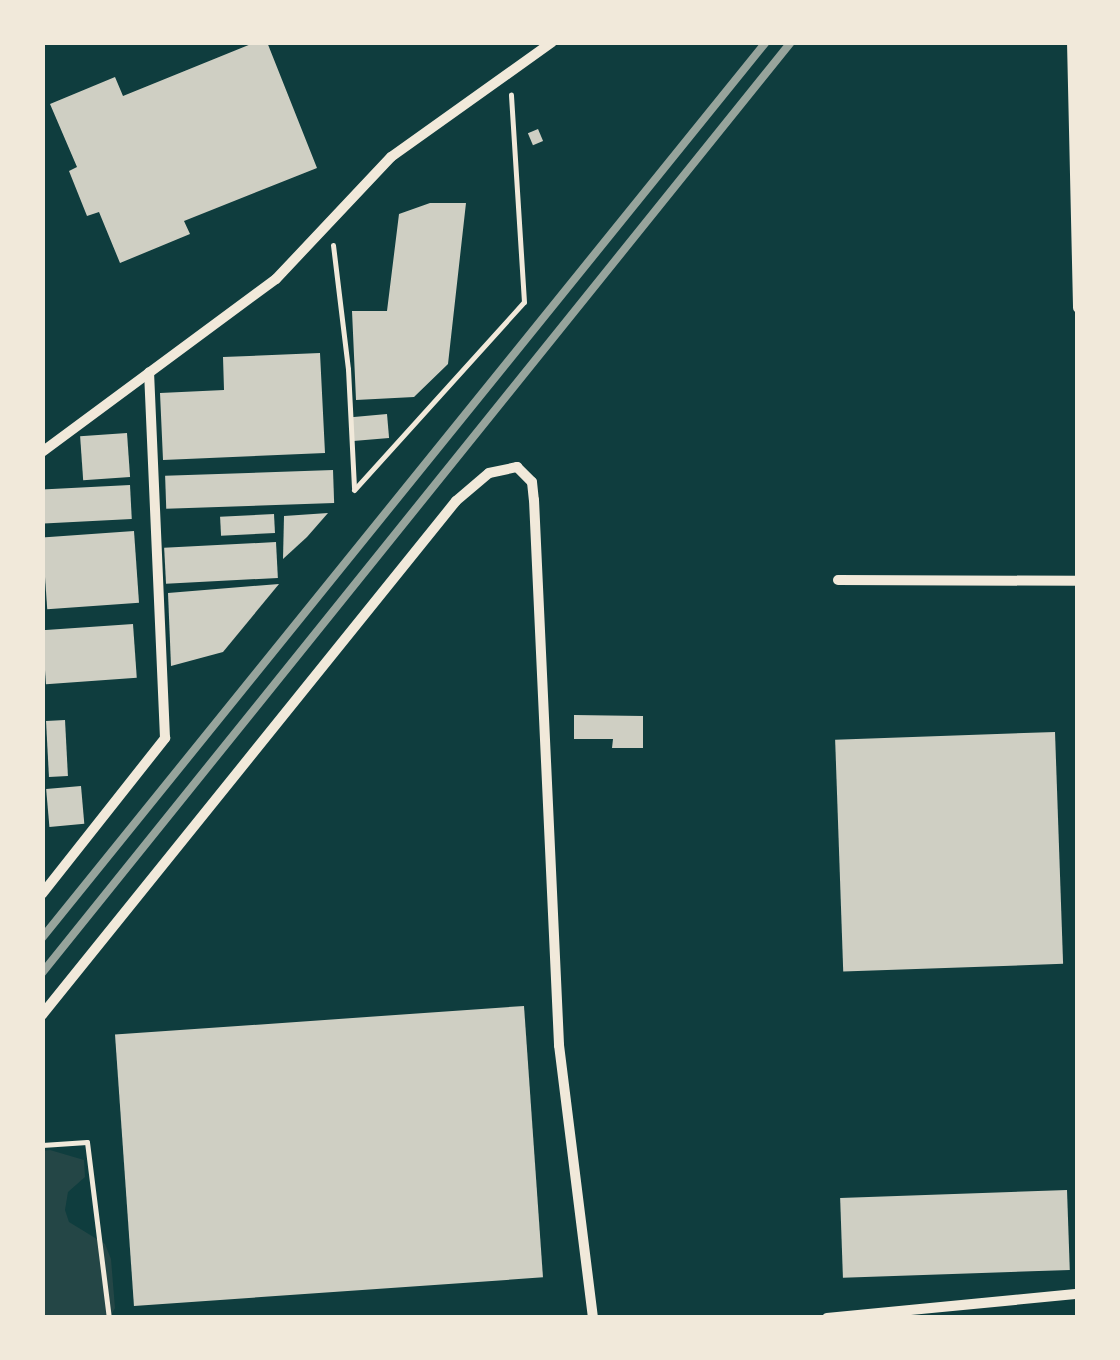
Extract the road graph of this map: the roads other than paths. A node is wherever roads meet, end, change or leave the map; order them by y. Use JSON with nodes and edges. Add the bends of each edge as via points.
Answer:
{"nodes":[{"id":1,"x":552,"y":42,"type":"edge"},
{"id":2,"x":1072,"y":42,"type":"edge"},
{"id":3,"x":1078,"y":308,"type":"edge"},
{"id":4,"x":149,"y":372,"type":"junction"},
{"id":5,"x":42,"y":452,"type":"edge"},
{"id":6,"x":838,"y":580,"type":"dead end"},
{"id":7,"x":1078,"y":581,"type":"edge"},
{"id":8,"x":42,"y":894,"type":"edge"},
{"id":9,"x":42,"y":1015,"type":"edge"},
{"id":10,"x":1078,"y":1294,"type":"edge"},
{"id":11,"x":594,"y":1318,"type":"edge"},
{"id":12,"x":827,"y":1318,"type":"edge"}],
"edges":[{"from":1,"to":4,"type":"street","via":[[391,156],[276,280]]},
{"from":2,"to":3,"type":"street"},
{"from":4,"to":5,"type":"street"},
{"from":4,"to":8,"type":"street","via":[[165,738]]},
{"from":6,"to":7,"type":"street"},
{"from":9,"to":11,"type":"street","via":[[456,501],[490,472],[517,467],[532,482],[534,500],[558,1045]]},
{"from":10,"to":12,"type":"street"}]}
